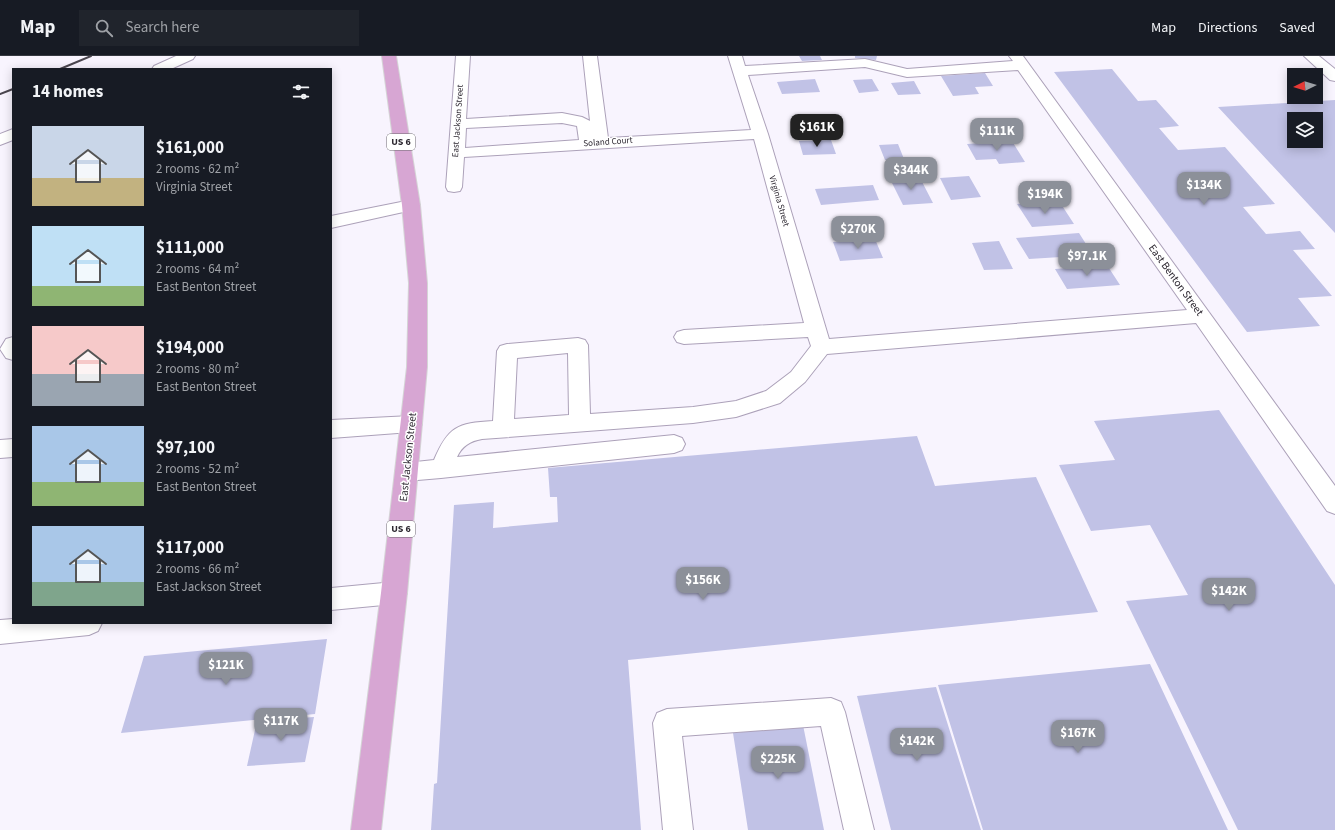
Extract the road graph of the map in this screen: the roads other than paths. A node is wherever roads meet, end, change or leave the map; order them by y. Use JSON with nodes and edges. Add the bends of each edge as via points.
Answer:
{"nodes":[{"id":1,"x":188,"y":56,"type":"edge"},
{"id":2,"x":389,"y":56,"type":"edge"},
{"id":3,"x":463,"y":56,"type":"edge"},
{"id":4,"x":590,"y":56,"type":"edge"},
{"id":5,"x":1311,"y":56,"type":"edge"},
{"id":6,"x":1323,"y":56,"type":"edge"},
{"id":7,"x":1335,"y":58,"type":"edge"},
{"id":8,"x":1019,"y":60,"type":"edge"},
{"id":9,"x":738,"y":63,"type":"edge"},
{"id":10,"x":161,"y":68,"type":"edge"},
{"id":11,"x":1335,"y":77,"type":"edge"},
{"id":12,"x":458,"y":124,"type":"junction"},
{"id":13,"x":12,"y":134,"type":"edge"},
{"id":14,"x":760,"y":134,"type":"junction"},
{"id":15,"x":0,"y":140,"type":"edge"},
{"id":16,"x":594,"y":143,"type":"junction"},
{"id":17,"x":457,"y":153,"type":"junction"},
{"id":18,"x":454,"y":187,"type":"dead end"},
{"id":19,"x":411,"y":216,"type":"junction"},
{"id":20,"x":332,"y":222,"type":"edge"},
{"id":21,"x":1202,"y":316,"type":"junction"},
{"id":22,"x":684,"y":337,"type":"dead end"},
{"id":23,"x":818,"y":338,"type":"junction"},
{"id":24,"x":580,"y":423,"type":"junction"},
{"id":25,"x":411,"y":424,"type":"junction"},
{"id":26,"x":503,"y":428,"type":"junction"},
{"id":27,"x":332,"y":429,"type":"edge"},
{"id":28,"x":674,"y":444,"type":"dead end"},
{"id":29,"x":12,"y":448,"type":"edge"},
{"id":30,"x":0,"y":449,"type":"edge"},
{"id":31,"x":441,"y":468,"type":"junction"},
{"id":32,"x":406,"y":472,"type":"junction"},
{"id":33,"x":1335,"y":504,"type":"edge"},
{"id":34,"x":394,"y":592,"type":"junction"},
{"id":35,"x":332,"y":599,"type":"edge"},
{"id":36,"x":79,"y":624,"type":"edge"},
{"id":37,"x":0,"y":632,"type":"edge"},
{"id":38,"x":366,"y":830,"type":"edge"},
{"id":39,"x":678,"y":830,"type":"edge"},
{"id":40,"x":859,"y":830,"type":"edge"}],
"edges":[{"from":1,"to":10,"type":"street"},
{"from":2,"to":19,"type":"main road","number":"US 6"},
{"from":3,"to":12,"type":"street","name":"East Jackson Street"},
{"from":4,"to":16,"type":"street"},
{"from":5,"to":11,"type":"street"},
{"from":6,"to":7,"type":"street"},
{"from":8,"to":9,"type":"street","via":[[907,73],[865,63]]},
{"from":8,"to":21,"type":"street","name":"East Benton Street"},
{"from":9,"to":14,"type":"street","name":"Virginia Street"},
{"from":12,"to":16,"type":"street","via":[[562,118],[577,120],[585,124]]},
{"from":12,"to":17,"type":"street","name":"East Jackson Street"},
{"from":13,"to":15,"type":"street"},
{"from":14,"to":16,"type":"street","name":"Soland Court"},
{"from":14,"to":23,"type":"street","name":"Virginia Street"},
{"from":16,"to":17,"type":"street","name":"Soland Court"},
{"from":17,"to":18,"type":"street","name":"East Jackson Street"},
{"from":19,"to":20,"type":"street"},
{"from":19,"to":25,"type":"main road","name":"East Jackson Street","number":"US 6","via":[[418,283],[417,367]]},
{"from":21,"to":23,"type":"street"},
{"from":21,"to":33,"type":"street","name":"East Benton Street"},
{"from":22,"to":23,"type":"street"},
{"from":23,"to":24,"type":"street","via":[[798,377],[773,397],[736,409],[693,415]]},
{"from":24,"to":26,"type":"street"},
{"from":24,"to":26,"type":"street","via":[[578,345],[506,351]]},
{"from":25,"to":27,"type":"street"},
{"from":25,"to":32,"type":"main road","name":"East Jackson Street","number":"US 6"},
{"from":26,"to":31,"type":"street","via":[[464,433],[451,446]]},
{"from":28,"to":31,"type":"street"},
{"from":29,"to":30,"type":"street"},
{"from":31,"to":32,"type":"street"},
{"from":32,"to":34,"type":"main road","name":"East Jackson Street","number":"US 6"},
{"from":34,"to":35,"type":"street"},
{"from":34,"to":38,"type":"main road","name":"East Jackson Street","number":"US 6"},
{"from":36,"to":37,"type":"street"},
{"from":39,"to":40,"type":"street","via":[[667,723],[831,712]]}]}
